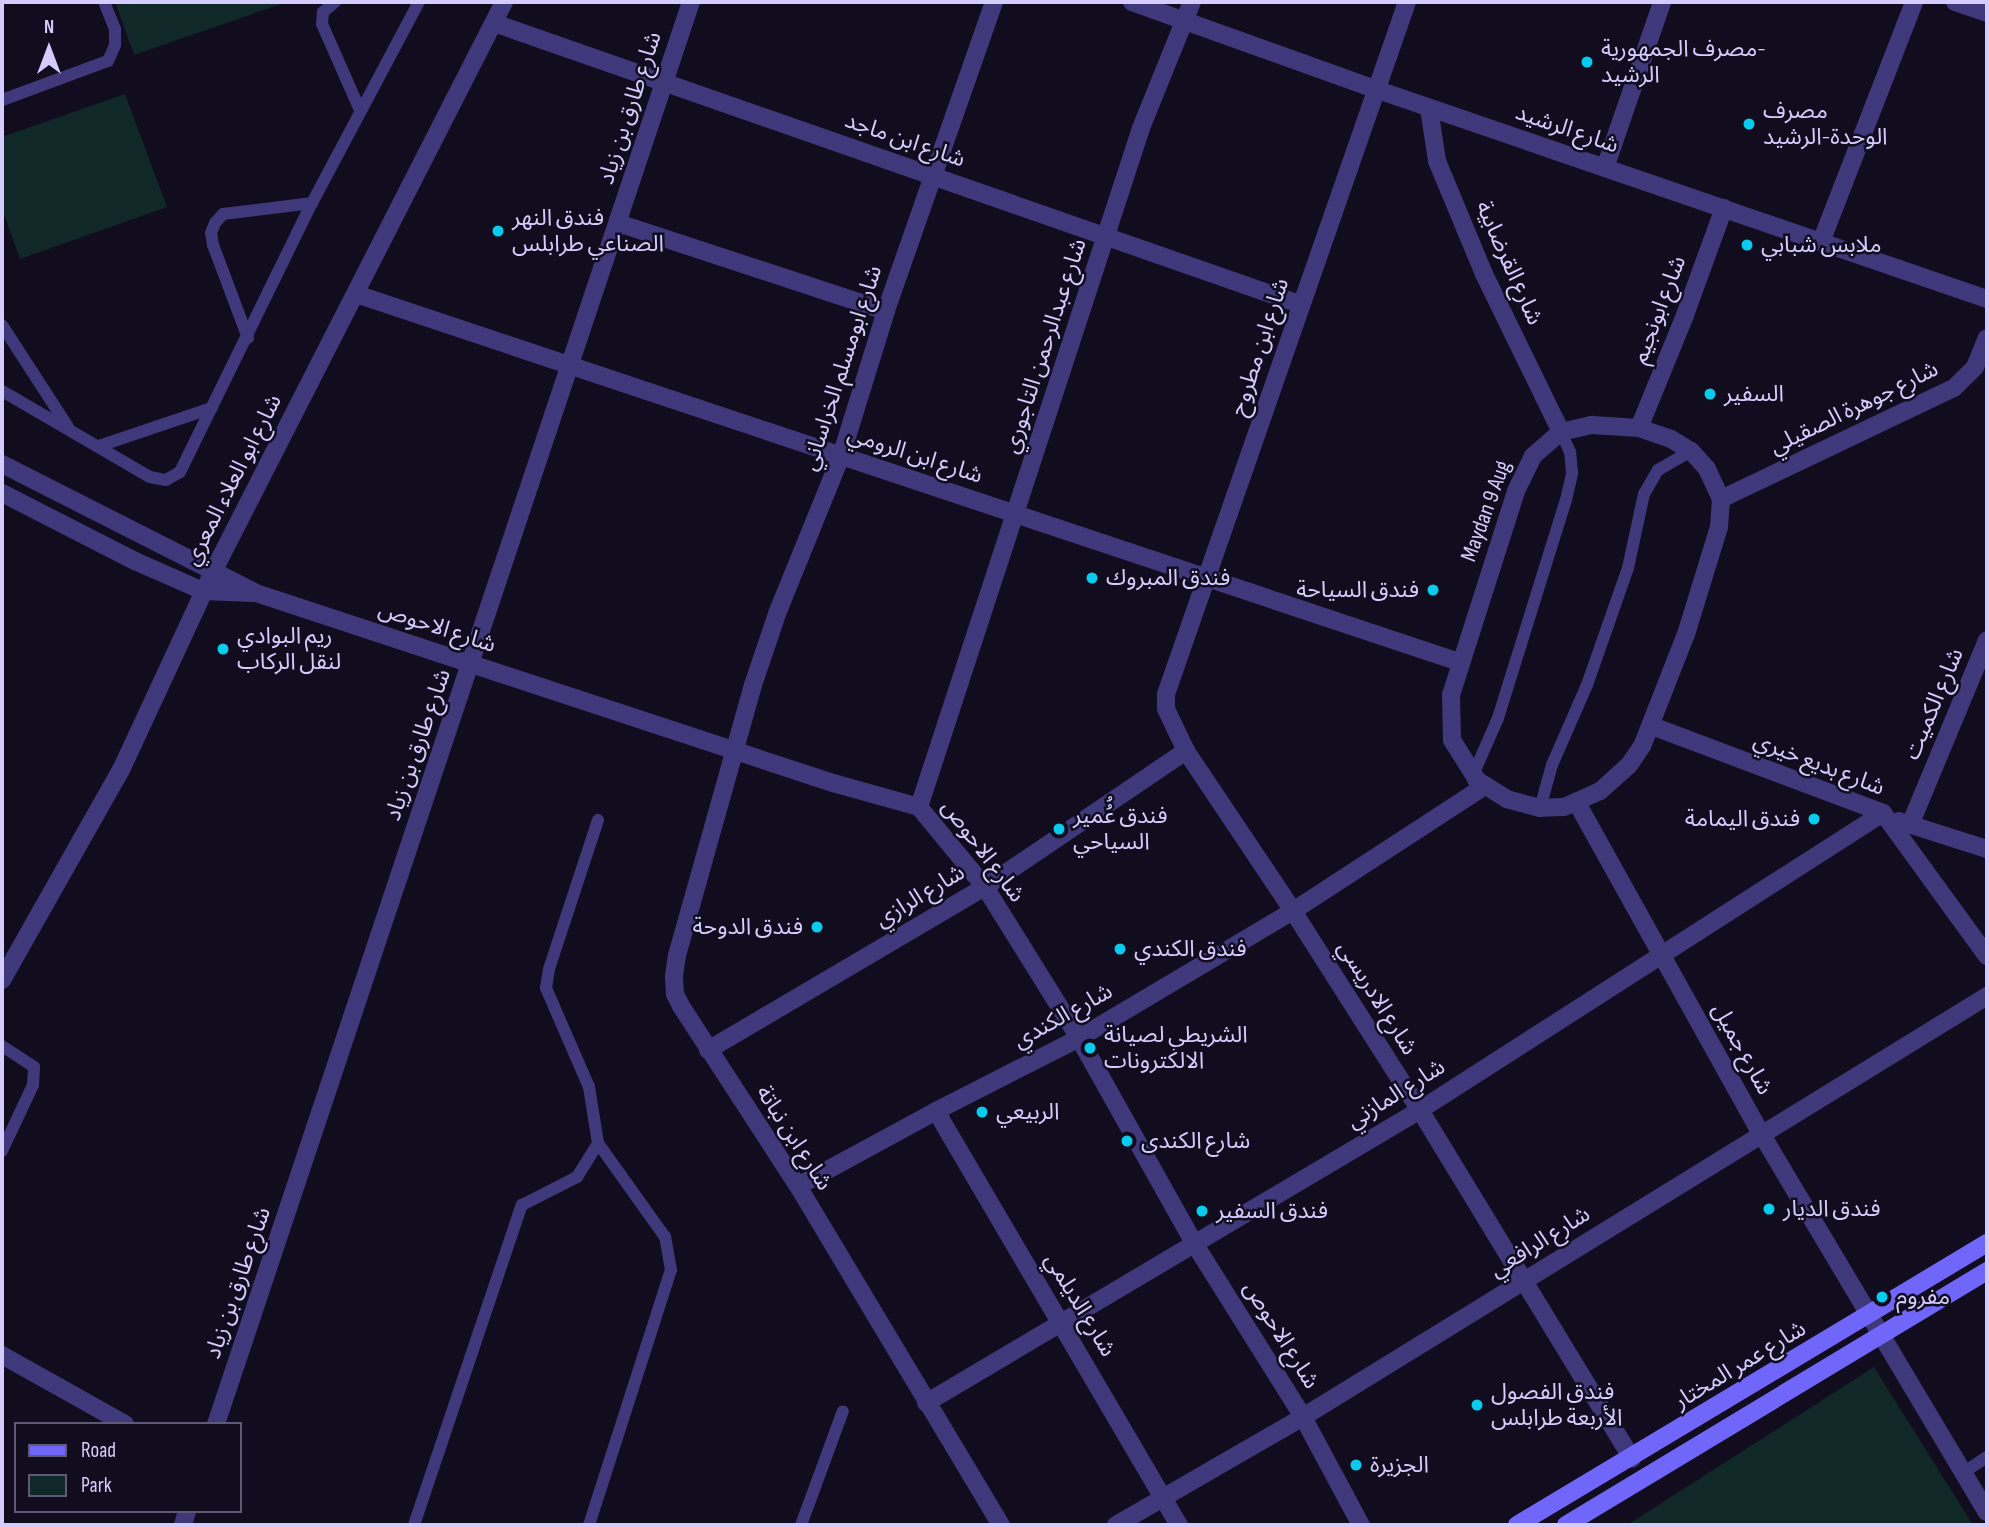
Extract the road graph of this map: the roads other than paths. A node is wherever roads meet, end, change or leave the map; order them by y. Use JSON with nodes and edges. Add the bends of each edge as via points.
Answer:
{"nodes":[{"id":1,"x":104,"y":2,"type":"edge"},
{"id":2,"x":335,"y":2,"type":"edge"},
{"id":3,"x":419,"y":2,"type":"edge"},
{"id":4,"x":504,"y":2,"type":"edge"},
{"id":5,"x":691,"y":2,"type":"edge"},
{"id":6,"x":994,"y":2,"type":"edge"},
{"id":7,"x":1132,"y":2,"type":"edge"},
{"id":8,"x":1192,"y":2,"type":"edge"},
{"id":9,"x":1406,"y":2,"type":"edge"},
{"id":10,"x":1662,"y":2,"type":"edge"},
{"id":11,"x":1914,"y":2,"type":"edge"},
{"id":12,"x":1955,"y":2,"type":"edge"},
{"id":13,"x":1987,"y":13,"type":"edge"},
{"id":14,"x":1184,"y":22,"type":"junction"},
{"id":15,"x":494,"y":23,"type":"junction"},
{"id":16,"x":665,"y":82,"type":"junction"},
{"id":17,"x":1375,"y":89,"type":"junction"},
{"id":18,"x":2,"y":100,"type":"edge"},
{"id":19,"x":1429,"y":108,"type":"junction"},
{"id":20,"x":360,"y":110,"type":"junction"},
{"id":21,"x":1605,"y":168,"type":"junction"},
{"id":22,"x":933,"y":176,"type":"junction"},
{"id":23,"x":312,"y":203,"type":"junction"},
{"id":24,"x":1724,"y":208,"type":"junction"},
{"id":25,"x":618,"y":223,"type":"junction"},
{"id":26,"x":1106,"y":237,"type":"junction"},
{"id":27,"x":1821,"y":242,"type":"junction"},
{"id":28,"x":356,"y":294,"type":"junction"},
{"id":29,"x":1987,"y":299,"type":"edge"},
{"id":30,"x":1299,"y":304,"type":"junction"},
{"id":31,"x":886,"y":311,"type":"junction"},
{"id":32,"x":2,"y":325,"type":"edge"},
{"id":33,"x":248,"y":338,"type":"junction"},
{"id":34,"x":1987,"y":338,"type":"edge"},
{"id":35,"x":570,"y":366,"type":"junction"},
{"id":36,"x":2,"y":391,"type":"edge"},
{"id":37,"x":212,"y":408,"type":"junction"},
{"id":38,"x":69,"y":428,"type":"junction"},
{"id":39,"x":1639,"y":428,"type":"junction"},
{"id":40,"x":1561,"y":432,"type":"junction"},
{"id":41,"x":99,"y":446,"type":"junction"},
{"id":42,"x":1691,"y":451,"type":"junction"},
{"id":43,"x":841,"y":456,"type":"junction"},
{"id":44,"x":2,"y":464,"type":"edge"},
{"id":45,"x":2,"y":493,"type":"edge"},
{"id":46,"x":1721,"y":499,"type":"junction"},
{"id":47,"x":1016,"y":514,"type":"junction"},
{"id":48,"x":214,"y":570,"type":"junction"},
{"id":49,"x":1209,"y":579,"type":"junction"},
{"id":50,"x":203,"y":591,"type":"junction"},
{"id":51,"x":256,"y":593,"type":"junction"},
{"id":52,"x":1987,"y":640,"type":"edge"},
{"id":53,"x":1459,"y":662,"type":"junction"},
{"id":54,"x":471,"y":665,"type":"junction"},
{"id":55,"x":1166,"y":709,"type":"joint"},
{"id":56,"x":1652,"y":726,"type":"junction"},
{"id":57,"x":736,"y":750,"type":"junction"},
{"id":58,"x":1186,"y":751,"type":"junction"},
{"id":59,"x":1479,"y":780,"type":"junction"},
{"id":60,"x":1577,"y":803,"type":"junction"},
{"id":61,"x":919,"y":807,"type":"junction"},
{"id":62,"x":1540,"y":808,"type":"junction"},
{"id":63,"x":1885,"y":815,"type":"junction"},
{"id":64,"x":598,"y":820,"type":"dead end"},
{"id":65,"x":1910,"y":825,"type":"junction"},
{"id":66,"x":1987,"y":849,"type":"edge"},
{"id":67,"x":985,"y":887,"type":"junction"},
{"id":68,"x":1293,"y":911,"type":"junction"},
{"id":69,"x":1661,"y":954,"type":"junction"},
{"id":70,"x":1987,"y":956,"type":"edge"},
{"id":71,"x":2,"y":979,"type":"edge"},
{"id":72,"x":1987,"y":996,"type":"edge"},
{"id":73,"x":1079,"y":1038,"type":"junction"},
{"id":74,"x":2,"y":1046,"type":"edge"},
{"id":75,"x":708,"y":1050,"type":"junction"},
{"id":76,"x":1420,"y":1110,"type":"junction"},
{"id":77,"x":936,"y":1111,"type":"junction"},
{"id":78,"x":1762,"y":1135,"type":"junction"},
{"id":79,"x":598,"y":1143,"type":"junction"},
{"id":80,"x":2,"y":1151,"type":"edge"},
{"id":81,"x":798,"y":1186,"type":"junction"},
{"id":82,"x":1194,"y":1243,"type":"junction"},
{"id":83,"x":1987,"y":1243,"type":"edge"},
{"id":84,"x":1987,"y":1271,"type":"edge"},
{"id":85,"x":1525,"y":1280,"type":"junction"},
{"id":86,"x":1868,"y":1316,"type":"junction"},
{"id":87,"x":1062,"y":1321,"type":"junction"},
{"id":88,"x":1880,"y":1335,"type":"junction"},
{"id":89,"x":2,"y":1355,"type":"edge"},
{"id":90,"x":926,"y":1403,"type":"junction"},
{"id":91,"x":843,"y":1410,"type":"dead end"},
{"id":92,"x":1303,"y":1417,"type":"junction"},
{"id":93,"x":121,"y":1422,"type":"edge"},
{"id":94,"x":217,"y":1422,"type":"edge"},
{"id":95,"x":1987,"y":1457,"type":"edge"},
{"id":96,"x":1632,"y":1459,"type":"junction"},
{"id":97,"x":1963,"y":1473,"type":"junction"},
{"id":98,"x":1164,"y":1498,"type":"junction"},
{"id":99,"x":1987,"y":1512,"type":"edge"},
{"id":100,"x":414,"y":1525,"type":"edge"},
{"id":101,"x":589,"y":1525,"type":"edge"},
{"id":102,"x":801,"y":1525,"type":"edge"},
{"id":103,"x":1001,"y":1525,"type":"edge"},
{"id":104,"x":1116,"y":1525,"type":"edge"},
{"id":105,"x":1179,"y":1525,"type":"edge"},
{"id":106,"x":1361,"y":1525,"type":"edge"},
{"id":107,"x":1517,"y":1525,"type":"edge"},
{"id":108,"x":1566,"y":1525,"type":"edge"}],
"edges":[{"from":1,"to":18,"type":"lane","via":[[115,29],[108,61]]},
{"from":2,"to":20,"type":"lane","via":[[323,12],[323,24]]},
{"from":3,"to":20,"type":"lane"},
{"from":4,"to":15,"type":"street","name":"شارع ابو العلاء المعري"},
{"from":5,"to":16,"type":"street","name":"شارع طارق بن زياد"},
{"from":6,"to":22,"type":"street","name":"شارع ابومسلم الخراساني"},
{"from":7,"to":14,"type":"street","name":"شارع الرشيد"},
{"from":8,"to":14,"type":"street","name":"شارع عبدالرحمن التاجوري"},
{"from":9,"to":17,"type":"street","name":"شارع ابن مطروح"},
{"from":10,"to":21,"type":"street"},
{"from":11,"to":27,"type":"street"},
{"from":12,"to":13,"type":"street"},
{"from":14,"to":17,"type":"street","name":"شارع الرشيد"},
{"from":14,"to":26,"type":"street","name":"شارع عبدالرحمن التاجوري","via":[[1141,128]]},
{"from":15,"to":16,"type":"street","name":"شارع ابن ماجد"},
{"from":15,"to":28,"type":"street","name":"شارع ابو العلاء المعري"},
{"from":16,"to":22,"type":"street","name":"شارع ابن ماجد"},
{"from":16,"to":25,"type":"street","name":"شارع طارق بن زياد"},
{"from":17,"to":19,"type":"street","name":"شارع الرشيد"},
{"from":17,"to":30,"type":"street","name":"شارع ابن مطروح"},
{"from":19,"to":21,"type":"street","name":"شارع الرشيد"},
{"from":19,"to":40,"type":"street","name":"شارع القرضابية","via":[[1437,161],[1484,274]]},
{"from":20,"to":23,"type":"lane"},
{"from":21,"to":24,"type":"street","name":"شارع الرشيد"},
{"from":22,"to":26,"type":"street","name":"شارع ابن ماجد"},
{"from":22,"to":31,"type":"street","name":"شارع ابومسلم الخراساني"},
{"from":23,"to":33,"type":"lane"},
{"from":23,"to":33,"type":"lane","via":[[223,214],[215,223],[213,245]]},
{"from":24,"to":27,"type":"street","name":"شارع الرشيد"},
{"from":24,"to":39,"type":"street","name":"شارع ابونجيم"},
{"from":25,"to":31,"type":"street"},
{"from":25,"to":35,"type":"street","name":"شارع طارق بن زياد"},
{"from":26,"to":30,"type":"street","name":"شارع ابن ماجد"},
{"from":26,"to":47,"type":"street","name":"شارع عبدالرحمن التاجوري"},
{"from":27,"to":29,"type":"street","name":"شارع الرشيد"},
{"from":28,"to":35,"type":"street","name":"شارع ابن الرومي"},
{"from":28,"to":48,"type":"street","name":"شارع ابو العلاء المعري"},
{"from":30,"to":49,"type":"street","name":"شارع ابن مطروح"},
{"from":31,"to":43,"type":"street","name":"شارع ابومسلم الخراساني"},
{"from":32,"to":38,"type":"lane"},
{"from":33,"to":37,"type":"lane"},
{"from":34,"to":46,"type":"street","name":"شارع جوهرة الصقيلي","via":[[1975,367],[1954,388]]},
{"from":35,"to":43,"type":"street","name":"شارع ابن الرومي"},
{"from":35,"to":54,"type":"street","name":"شارع طارق بن زياد"},
{"from":36,"to":38,"type":"lane"},
{"from":37,"to":41,"type":"lane"},
{"from":37,"to":41,"type":"lane","via":[[180,472],[166,480],[150,477]]},
{"from":38,"to":41,"type":"lane"},
{"from":39,"to":40,"type":"street","name":"Maydan 9 Aug","via":[[1592,425]]},
{"from":39,"to":42,"type":"street","name":"Maydan 9 Aug"},
{"from":40,"to":53,"type":"street","name":"Maydan 9 Aug","via":[[1533,456],[1516,491]]},
{"from":40,"to":59,"type":"lane","via":[[1570,452],[1572,473],[1566,500]]},
{"from":42,"to":46,"type":"street","name":"Maydan 9 Aug","via":[[1707,469]]},
{"from":42,"to":62,"type":"lane","via":[[1658,470],[1644,494],[1628,568],[1587,685],[1552,765]]},
{"from":43,"to":47,"type":"street","name":"شارع ابن الرومي"},
{"from":43,"to":57,"type":"street","name":"شارع ابومسلم الخراساني","via":[[776,614]]},
{"from":44,"to":48,"type":"street"},
{"from":45,"to":50,"type":"street"},
{"from":46,"to":56,"type":"street","via":[[1714,550]]},
{"from":47,"to":49,"type":"street","name":"شارع ابن الرومي"},
{"from":47,"to":61,"type":"street","name":"شارع عبدالرحمن التاجوري"},
{"from":48,"to":50,"type":"street","name":"شارع ابو العلاء المعري"},
{"from":48,"to":51,"type":"street"},
{"from":49,"to":53,"type":"street","name":"شارع ابن الرومي"},
{"from":49,"to":55,"type":"street","name":"شارع ابن مطروح","via":[[1166,694]]},
{"from":50,"to":51,"type":"street"},
{"from":50,"to":71,"type":"street","name":"شارع ابو العلاء المعري","via":[[121,771]]},
{"from":51,"to":54,"type":"street","name":"شارع الاحوص"},
{"from":52,"to":65,"type":"street","name":"شارع الكميت"},
{"from":53,"to":59,"type":"street","name":"Maydan 9 Aug","via":[[1451,695],[1452,740]]},
{"from":54,"to":57,"type":"street","name":"شارع الاحوص"},
{"from":54,"to":94,"type":"street","name":"شارع طارق بن زياد"},
{"from":55,"to":58,"type":"street","name":"شارع الادريسي"},
{"from":56,"to":60,"type":"street","via":[[1629,765],[1600,791]]},
{"from":56,"to":63,"type":"street","name":"شارع بديع خيري"},
{"from":57,"to":61,"type":"street","name":"شارع الاحوص"},
{"from":57,"to":75,"type":"street","name":"شارع ابن نباتة","via":[[674,977],[675,994]]},
{"from":58,"to":67,"type":"street","name":"شارع الرازي"},
{"from":58,"to":68,"type":"street","name":"شارع الادريسي"},
{"from":59,"to":62,"type":"street","via":[[1507,799]]},
{"from":59,"to":68,"type":"street","name":"شارع الكندي"},
{"from":60,"to":62,"type":"street"},
{"from":60,"to":69,"type":"street","name":"شارع جميل"},
{"from":61,"to":67,"type":"street","name":"شارع الاحوص"},
{"from":63,"to":65,"type":"street"},
{"from":63,"to":69,"type":"street","name":"شارع المازني"},
{"from":63,"to":70,"type":"street","name":"شارع بديع خيري"},
{"from":64,"to":79,"type":"lane","via":[[546,988],[589,1087]]},
{"from":65,"to":66,"type":"street"},
{"from":67,"to":73,"type":"street","name":"شارع الاحوص"},
{"from":67,"to":75,"type":"street","name":"شارع الرازي"},
{"from":68,"to":73,"type":"street","name":"شارع الكندي"},
{"from":68,"to":76,"type":"street","name":"شارع الادريسي"},
{"from":69,"to":76,"type":"street","name":"شارع المازني"},
{"from":69,"to":78,"type":"street","name":"شارع جميل"},
{"from":72,"to":78,"type":"street","name":"شارع الرافعي"},
{"from":73,"to":77,"type":"street","name":"شارع الكندي"},
{"from":73,"to":82,"type":"street","name":"شارع الاحوص"},
{"from":74,"to":80,"type":"lane","via":[[34,1067],[33,1085]]},
{"from":75,"to":81,"type":"street","name":"شارع ابن نباتة"},
{"from":76,"to":82,"type":"street","name":"شارع المازني"},
{"from":76,"to":85,"type":"street","name":"شارع الادريسي"},
{"from":77,"to":81,"type":"street","name":"شارع الكندي"},
{"from":77,"to":87,"type":"street","name":"شارع الديلمي"},
{"from":78,"to":85,"type":"street","name":"شارع الرافعي"},
{"from":78,"to":86,"type":"street","name":"شارع جميل"},
{"from":79,"to":100,"type":"lane","via":[[577,1177],[522,1205]]},
{"from":79,"to":101,"type":"lane","via":[[665,1237],[671,1270]]},
{"from":81,"to":90,"type":"street","name":"شارع ابن نباتة"},
{"from":82,"to":87,"type":"street","name":"شارع المازني"},
{"from":82,"to":92,"type":"street","name":"شارع الاحوص"},
{"from":83,"to":86,"type":"main road","name":"شارع عمر المختار"},
{"from":84,"to":88,"type":"main road","name":"شارع عمر المختار"},
{"from":85,"to":92,"type":"street","name":"شارع الرافعي"},
{"from":85,"to":96,"type":"street","name":"شارع الادريسي"},
{"from":86,"to":88,"type":"street","name":"شارع جميل"},
{"from":86,"to":96,"type":"main road","name":"شارع عمر المختار"},
{"from":87,"to":90,"type":"street","name":"شارع المازني"},
{"from":87,"to":98,"type":"street","name":"شارع الديلمي"},
{"from":88,"to":97,"type":"street","name":"شارع جميل"},
{"from":88,"to":108,"type":"main road","name":"شارع عمر المختار"},
{"from":89,"to":93,"type":"street"},
{"from":90,"to":103,"type":"street","name":"شارع ابن نباتة"},
{"from":91,"to":102,"type":"lane"},
{"from":92,"to":98,"type":"street","name":"شارع الرافعي"},
{"from":92,"to":106,"type":"street","name":"شارع الاحوص"},
{"from":95,"to":97,"type":"lane"},
{"from":96,"to":107,"type":"main road","name":"شارع عمر المختار"},
{"from":97,"to":99,"type":"street","name":"شارع جميل"},
{"from":98,"to":104,"type":"street","name":"شارع الرافعي"},
{"from":98,"to":105,"type":"street","name":"شارع الديلمي"}]}
